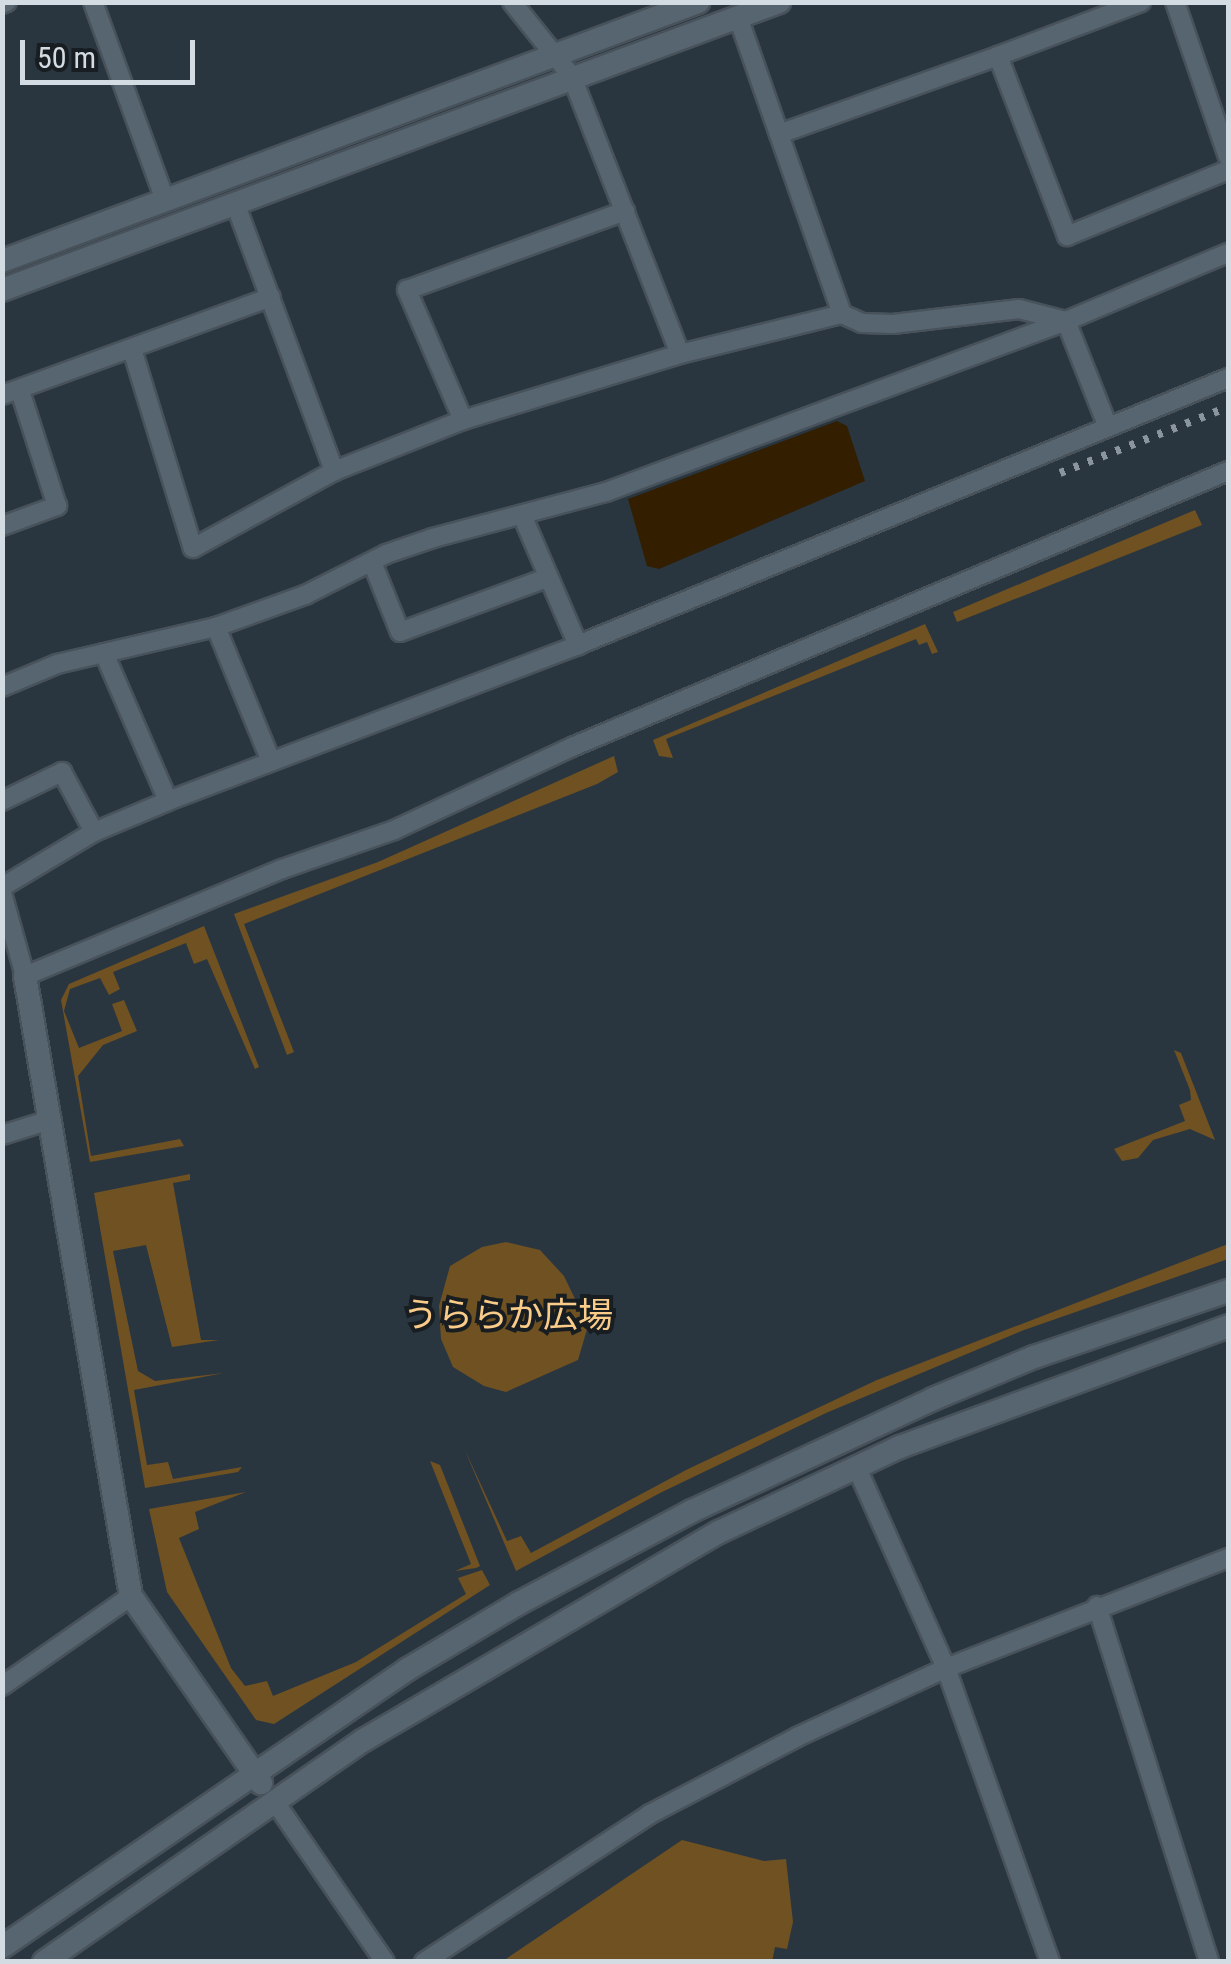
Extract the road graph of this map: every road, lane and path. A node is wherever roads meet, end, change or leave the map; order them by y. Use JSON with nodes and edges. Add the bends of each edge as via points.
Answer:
{"nodes":[{"id":1,"x":94,"y":2,"type":"edge"},
{"id":2,"x":512,"y":2,"type":"edge"},
{"id":3,"x":698,"y":2,"type":"edge"},
{"id":4,"x":779,"y":2,"type":"edge"},
{"id":5,"x":1141,"y":2,"type":"edge"},
{"id":6,"x":1175,"y":2,"type":"edge"},
{"id":7,"x":738,"y":17,"type":"junction"},
{"id":8,"x":558,"y":54,"type":"junction"},
{"id":9,"x":998,"y":56,"type":"junction"},
{"id":10,"x":572,"y":76,"type":"junction"},
{"id":11,"x":779,"y":134,"type":"junction"},
{"id":12,"x":1228,"y":157,"type":"edge"},
{"id":13,"x":1228,"y":170,"type":"edge"},
{"id":14,"x":164,"y":197,"type":"junction"},
{"id":15,"x":235,"y":204,"type":"junction"},
{"id":16,"x":626,"y":211,"type":"junction"},
{"id":17,"x":1228,"y":254,"type":"edge"},
{"id":18,"x":2,"y":261,"type":"edge"},
{"id":19,"x":2,"y":290,"type":"edge"},
{"id":20,"x":271,"y":296,"type":"junction"},
{"id":21,"x":842,"y":314,"type":"junction"},
{"id":22,"x":1066,"y":321,"type":"junction"},
{"id":23,"x":132,"y":348,"type":"junction"},
{"id":24,"x":680,"y":354,"type":"junction"},
{"id":25,"x":1228,"y":378,"type":"edge"},
{"id":26,"x":11,"y":393,"type":"edge"},
{"id":27,"x":464,"y":420,"type":"junction"},
{"id":28,"x":1108,"y":427,"type":"junction"},
{"id":29,"x":334,"y":471,"type":"junction"},
{"id":30,"x":1228,"y":472,"type":"edge"},
{"id":31,"x":522,"y":515,"type":"junction"},
{"id":32,"x":2,"y":526,"type":"edge"},
{"id":33,"x":372,"y":562,"type":"junction"},
{"id":34,"x":548,"y":578,"type":"junction"},
{"id":35,"x":216,"y":626,"type":"junction"},
{"id":36,"x":578,"y":645,"type":"junction"},
{"id":37,"x":104,"y":653,"type":"junction"},
{"id":38,"x":2,"y":687,"type":"edge"},
{"id":39,"x":271,"y":761,"type":"junction"},
{"id":40,"x":2,"y":800,"type":"edge"},
{"id":41,"x":168,"y":800,"type":"junction"},
{"id":42,"x":94,"y":832,"type":"junction"},
{"id":43,"x":2,"y":890,"type":"edge"},
{"id":44,"x":25,"y":976,"type":"junction"},
{"id":45,"x":50,"y":1120,"type":"junction"},
{"id":46,"x":2,"y":1135,"type":"edge"},
{"id":47,"x":1228,"y":1291,"type":"edge"},
{"id":48,"x":1228,"y":1326,"type":"edge"},
{"id":49,"x":856,"y":1466,"type":"junction"},
{"id":50,"x":1228,"y":1558,"type":"edge"},
{"id":51,"x":131,"y":1596,"type":"junction"},
{"id":52,"x":1098,"y":1606,"type":"junction"},
{"id":53,"x":946,"y":1668,"type":"junction"},
{"id":54,"x":5,"y":1679,"type":"edge"},
{"id":55,"x":255,"y":1774,"type":"junction"},
{"id":56,"x":274,"y":1802,"type":"junction"},
{"id":57,"x":2,"y":1947,"type":"edge"},
{"id":58,"x":44,"y":1962,"type":"edge"},
{"id":59,"x":386,"y":1962,"type":"edge"},
{"id":60,"x":424,"y":1962,"type":"edge"},
{"id":61,"x":1050,"y":1962,"type":"edge"},
{"id":62,"x":1209,"y":1962,"type":"edge"}],
"edges":[{"from":1,"to":14,"type":"street"},
{"from":2,"to":8,"type":"street"},
{"from":3,"to":8,"type":"street"},
{"from":4,"to":7,"type":"street"},
{"from":5,"to":9,"type":"street"},
{"from":6,"to":12,"type":"street"},
{"from":7,"to":10,"type":"street"},
{"from":7,"to":11,"type":"street"},
{"from":8,"to":10,"type":"street"},
{"from":8,"to":14,"type":"street"},
{"from":9,"to":11,"type":"street"},
{"from":9,"to":13,"type":"street","via":[[1068,236]]},
{"from":10,"to":15,"type":"street"},
{"from":10,"to":16,"type":"street"},
{"from":11,"to":21,"type":"street"},
{"from":14,"to":18,"type":"street"},
{"from":15,"to":19,"type":"street"},
{"from":15,"to":20,"type":"street"},
{"from":16,"to":24,"type":"street"},
{"from":16,"to":27,"type":"street","via":[[407,290]]},
{"from":17,"to":22,"type":"street"},
{"from":20,"to":23,"type":"street"},
{"from":20,"to":29,"type":"street"},
{"from":21,"to":22,"type":"street","via":[[862,323],[894,324],[1019,309]]},
{"from":21,"to":24,"type":"street"},
{"from":22,"to":28,"type":"street"},
{"from":22,"to":31,"type":"street","via":[[615,489]]},
{"from":23,"to":26,"type":"street"},
{"from":23,"to":29,"type":"street","via":[[193,548]]},
{"from":24,"to":27,"type":"street"},
{"from":25,"to":28,"type":"street"},
{"from":26,"to":32,"type":"street","via":[[57,506]]},
{"from":27,"to":29,"type":"street"},
{"from":28,"to":36,"type":"street"},
{"from":30,"to":44,"type":"street","via":[[572,748],[394,830]]},
{"from":31,"to":33,"type":"street"},
{"from":31,"to":34,"type":"street"},
{"from":33,"to":34,"type":"street","via":[[400,632]]},
{"from":33,"to":35,"type":"street","via":[[305,596]]},
{"from":34,"to":36,"type":"street"},
{"from":35,"to":37,"type":"street"},
{"from":35,"to":39,"type":"street"},
{"from":36,"to":39,"type":"street"},
{"from":37,"to":38,"type":"street"},
{"from":37,"to":41,"type":"street"},
{"from":39,"to":41,"type":"street"},
{"from":40,"to":42,"type":"street","via":[[62,772]]},
{"from":41,"to":42,"type":"street"},
{"from":42,"to":43,"type":"street"},
{"from":43,"to":44,"type":"street"},
{"from":44,"to":45,"type":"street"},
{"from":45,"to":46,"type":"street"},
{"from":45,"to":51,"type":"street"},
{"from":47,"to":55,"type":"street","via":[[1034,1357],[692,1511],[470,1631]]},
{"from":48,"to":49,"type":"street"},
{"from":49,"to":53,"type":"street"},
{"from":49,"to":56,"type":"street","via":[[627,1582],[364,1740]]},
{"from":50,"to":52,"type":"street"},
{"from":51,"to":54,"type":"street"},
{"from":51,"to":55,"type":"street"},
{"from":52,"to":53,"type":"street"},
{"from":52,"to":62,"type":"street"},
{"from":53,"to":60,"type":"street","via":[[650,1814]]},
{"from":53,"to":61,"type":"street"},
{"from":55,"to":56,"type":"street"},
{"from":55,"to":57,"type":"street"},
{"from":56,"to":58,"type":"street"},
{"from":56,"to":59,"type":"street"}]}
